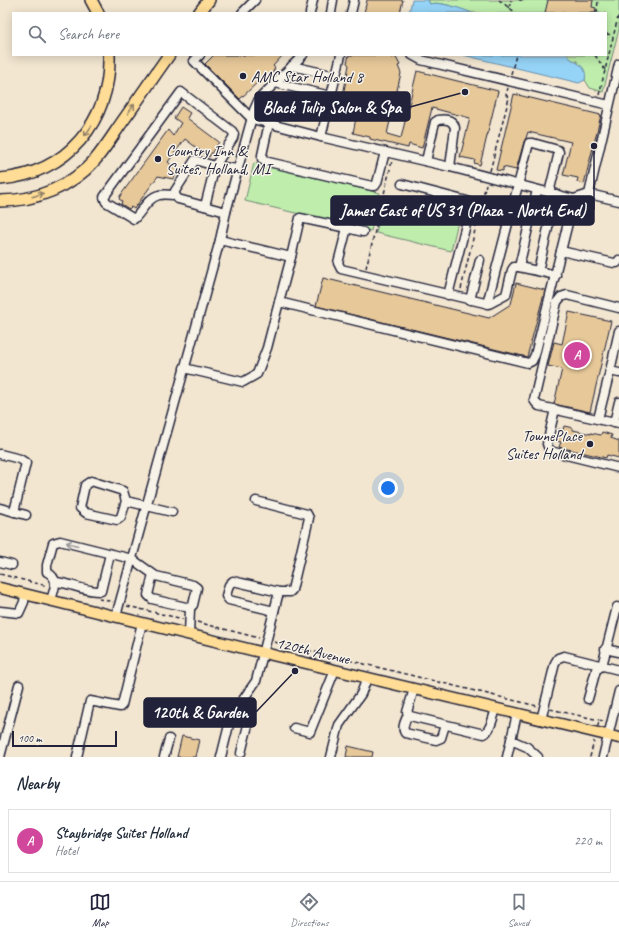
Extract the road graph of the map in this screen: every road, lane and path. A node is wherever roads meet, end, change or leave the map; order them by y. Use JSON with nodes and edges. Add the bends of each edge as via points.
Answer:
{"nodes":[{"id":1,"x":91,"y":0,"type":"edge"},
{"id":2,"x":209,"y":0,"type":"edge"},
{"id":3,"x":255,"y":0,"type":"edge"},
{"id":4,"x":313,"y":0,"type":"edge"},
{"id":5,"x":333,"y":0,"type":"edge"},
{"id":6,"x":354,"y":0,"type":"edge"},
{"id":7,"x":499,"y":0,"type":"edge"},
{"id":8,"x":511,"y":0,"type":"edge"},
{"id":9,"x":519,"y":0,"type":"edge"},
{"id":10,"x":522,"y":0,"type":"edge"},
{"id":11,"x":598,"y":0,"type":"edge"},
{"id":12,"x":509,"y":8,"type":"junction"},
{"id":13,"x":97,"y":12,"type":"edge"},
{"id":14,"x":199,"y":12,"type":"edge"},
{"id":15,"x":243,"y":12,"type":"edge"},
{"id":16,"x":310,"y":12,"type":"edge"},
{"id":17,"x":330,"y":12,"type":"edge"},
{"id":18,"x":351,"y":12,"type":"edge"},
{"id":19,"x":515,"y":12,"type":"edge"},
{"id":20,"x":597,"y":12,"type":"edge"},
{"id":21,"x":619,"y":13,"type":"edge"},
{"id":22,"x":607,"y":34,"type":"edge"},
{"id":23,"x":613,"y":35,"type":"junction"},
{"id":24,"x":109,"y":56,"type":"edge"},
{"id":25,"x":168,"y":56,"type":"edge"},
{"id":26,"x":199,"y":56,"type":"edge"},
{"id":27,"x":302,"y":56,"type":"edge"},
{"id":28,"x":338,"y":56,"type":"edge"},
{"id":29,"x":414,"y":56,"type":"edge"},
{"id":30,"x":516,"y":56,"type":"edge"},
{"id":31,"x":596,"y":56,"type":"edge"},
{"id":32,"x":619,"y":64,"type":"edge"},
{"id":33,"x":292,"y":66,"type":"junction"},
{"id":34,"x":605,"y":70,"type":"junction"},
{"id":35,"x":336,"y":76,"type":"junction"},
{"id":36,"x":509,"y":81,"type":"junction"},
{"id":37,"x":276,"y":83,"type":"junction"},
{"id":38,"x":331,"y":96,"type":"junction"},
{"id":39,"x":598,"y":97,"type":"dead end"},
{"id":40,"x":260,"y":99,"type":"junction"},
{"id":41,"x":609,"y":104,"type":"junction"},
{"id":42,"x":326,"y":116,"type":"junction"},
{"id":43,"x":252,"y":119,"type":"junction"},
{"id":44,"x":269,"y":123,"type":"junction"},
{"id":45,"x":321,"y":137,"type":"junction"},
{"id":46,"x":385,"y":152,"type":"junction"},
{"id":47,"x":394,"y":154,"type":"junction"},
{"id":48,"x":426,"y":161,"type":"junction"},
{"id":49,"x":215,"y":166,"type":"junction"},
{"id":50,"x":450,"y":167,"type":"junction"},
{"id":51,"x":238,"y":170,"type":"junction"},
{"id":52,"x":488,"y":177,"type":"junction"},
{"id":53,"x":0,"y":179,"type":"edge"},
{"id":54,"x":402,"y":184,"type":"dead end"},
{"id":55,"x":518,"y":185,"type":"junction"},
{"id":56,"x":537,"y":190,"type":"junction"},
{"id":57,"x":552,"y":193,"type":"junction"},
{"id":58,"x":589,"y":194,"type":"junction"},
{"id":59,"x":175,"y":195,"type":"junction"},
{"id":60,"x":574,"y":199,"type":"junction"},
{"id":61,"x":0,"y":201,"type":"edge"},
{"id":62,"x":619,"y":201,"type":"edge"},
{"id":63,"x":205,"y":206,"type":"junction"},
{"id":64,"x":226,"y":212,"type":"junction"},
{"id":65,"x":347,"y":228,"type":"junction"},
{"id":66,"x":363,"y":232,"type":"dead end"},
{"id":67,"x":220,"y":240,"type":"junction"},
{"id":68,"x":561,"y":251,"type":"junction"},
{"id":69,"x":291,"y":257,"type":"junction"},
{"id":70,"x":480,"y":260,"type":"dead end"},
{"id":71,"x":619,"y":260,"type":"edge"},
{"id":72,"x":497,"y":266,"type":"junction"},
{"id":73,"x":515,"y":268,"type":"junction"},
{"id":74,"x":538,"y":271,"type":"junction"},
{"id":75,"x":362,"y":274,"type":"junction"},
{"id":76,"x":556,"y":275,"type":"junction"},
{"id":77,"x":452,"y":295,"type":"junction"},
{"id":78,"x":470,"y":300,"type":"junction"},
{"id":79,"x":279,"y":302,"type":"junction"},
{"id":80,"x":487,"y":304,"type":"junction"},
{"id":81,"x":619,"y":308,"type":"edge"},
{"id":82,"x":619,"y":331,"type":"edge"},
{"id":83,"x":616,"y":359,"type":"edge"},
{"id":84,"x":184,"y":368,"type":"junction"},
{"id":85,"x":610,"y":371,"type":"junction"},
{"id":86,"x":619,"y":373,"type":"edge"},
{"id":87,"x":619,"y":402,"type":"edge"},
{"id":88,"x":555,"y":409,"type":"junction"},
{"id":89,"x":598,"y":419,"type":"junction"},
{"id":90,"x":616,"y":424,"type":"edge"},
{"id":91,"x":0,"y":454,"type":"edge"},
{"id":92,"x":619,"y":468,"type":"edge"},
{"id":93,"x":126,"y":501,"type":"junction"},
{"id":94,"x":256,"y":501,"type":"dead end"},
{"id":95,"x":146,"y":506,"type":"junction"},
{"id":96,"x":0,"y":508,"type":"edge"},
{"id":97,"x":14,"y":512,"type":"junction"},
{"id":98,"x":172,"y":512,"type":"dead end"},
{"id":99,"x":26,"y":515,"type":"dead end"},
{"id":100,"x":110,"y":554,"type":"junction"},
{"id":101,"x":132,"y":559,"type":"junction"},
{"id":102,"x":0,"y":562,"type":"edge"},
{"id":103,"x":12,"y":565,"type":"dead end"},
{"id":104,"x":153,"y":574,"type":"junction"},
{"id":105,"x":56,"y":582,"type":"junction"},
{"id":106,"x":0,"y":588,"type":"edge"},
{"id":107,"x":279,"y":592,"type":"junction"},
{"id":108,"x":25,"y":594,"type":"junction"},
{"id":109,"x":51,"y":600,"type":"junction"},
{"id":110,"x":120,"y":604,"type":"junction"},
{"id":111,"x":190,"y":608,"type":"junction"},
{"id":112,"x":619,"y":608,"type":"edge"},
{"id":113,"x":0,"y":611,"type":"edge"},
{"id":114,"x":274,"y":611,"type":"junction"},
{"id":115,"x":116,"y":616,"type":"junction"},
{"id":116,"x":189,"y":621,"type":"junction"},
{"id":117,"x":142,"y":623,"type":"junction"},
{"id":118,"x":189,"y":635,"type":"junction"},
{"id":119,"x":268,"y":640,"type":"junction"},
{"id":120,"x":605,"y":649,"type":"junction"},
{"id":121,"x":619,"y":652,"type":"edge"},
{"id":122,"x":264,"y":653,"type":"junction"},
{"id":123,"x":602,"y":666,"type":"junction"},
{"id":124,"x":335,"y":670,"type":"junction"},
{"id":125,"x":619,"y":670,"type":"edge"},
{"id":126,"x":367,"y":678,"type":"junction"},
{"id":127,"x":19,"y":685,"type":"dead end"},
{"id":128,"x":414,"y":689,"type":"junction"},
{"id":129,"x":619,"y":690,"type":"edge"},
{"id":130,"x":588,"y":699,"type":"dead end"},
{"id":131,"x":544,"y":708,"type":"junction"},
{"id":132,"x":496,"y":709,"type":"junction"},
{"id":133,"x":235,"y":710,"type":"junction"},
{"id":134,"x":408,"y":714,"type":"junction"},
{"id":135,"x":517,"y":714,"type":"junction"},
{"id":136,"x":541,"y":720,"type":"junction"},
{"id":137,"x":599,"y":720,"type":"dead end"},
{"id":138,"x":445,"y":724,"type":"junction"},
{"id":139,"x":294,"y":728,"type":"dead end"},
{"id":140,"x":608,"y":736,"type":"junction"},
{"id":141,"x":619,"y":738,"type":"edge"},
{"id":142,"x":168,"y":740,"type":"dead end"},
{"id":143,"x":511,"y":740,"type":"junction"},
{"id":144,"x":241,"y":753,"type":"dead end"},
{"id":145,"x":0,"y":757,"type":"edge"},
{"id":146,"x":77,"y":757,"type":"edge"},
{"id":147,"x":164,"y":757,"type":"edge"},
{"id":148,"x":220,"y":757,"type":"edge"},
{"id":149,"x":331,"y":757,"type":"edge"},
{"id":150,"x":507,"y":757,"type":"edge"},
{"id":151,"x":538,"y":757,"type":"edge"},
{"id":152,"x":603,"y":757,"type":"edge"}],
"edges":[{"from":1,"to":13,"type":"highway"},
{"from":2,"to":14,"type":"highway"},
{"from":3,"to":15,"type":"street"},
{"from":4,"to":16,"type":"street"},
{"from":5,"to":17,"type":"street"},
{"from":6,"to":18,"type":"street"},
{"from":7,"to":12,"type":"path"},
{"from":8,"to":12,"type":"path"},
{"from":9,"to":10,"type":"path"},
{"from":11,"to":20,"type":"path"},
{"from":12,"to":19,"type":"path"},
{"from":21,"to":23,"type":"path"},
{"from":22,"to":23,"type":"path"},
{"from":23,"to":34,"type":"path"},
{"from":24,"to":53,"type":"highway","one_way":true,"via":[[109,78],[103,102],[93,123],[78,144],[60,159],[40,170]]},
{"from":61,"to":25,"type":"highway","one_way":true,"via":[[46,193],[88,167]]},
{"from":26,"to":43,"type":"street","via":[[194,61]]},
{"from":27,"to":33,"type":"street"},
{"from":28,"to":35,"type":"street"},
{"from":29,"to":36,"type":"street","via":[[421,60]]},
{"from":30,"to":36,"type":"path"},
{"from":31,"to":34,"type":"path"},
{"from":32,"to":41,"type":"street"},
{"from":33,"to":35,"type":"street"},
{"from":33,"to":37,"type":"street"},
{"from":34,"to":39,"type":"path"},
{"from":35,"to":38,"type":"street"},
{"from":36,"to":41,"type":"street"},
{"from":36,"to":52,"type":"path","via":[[506,95],[508,98]]},
{"from":37,"to":38,"type":"street"},
{"from":37,"to":40,"type":"street"},
{"from":38,"to":42,"type":"street"},
{"from":40,"to":42,"type":"street"},
{"from":40,"to":43,"type":"street"},
{"from":41,"to":58,"type":"street"},
{"from":42,"to":45,"type":"street"},
{"from":43,"to":44,"type":"street"},
{"from":43,"to":51,"type":"street"},
{"from":44,"to":45,"type":"street"},
{"from":44,"to":46,"type":"street","via":[[262,155],[264,161],[375,186]]},
{"from":45,"to":46,"type":"street"},
{"from":46,"to":47,"type":"street"},
{"from":47,"to":48,"type":"street"},
{"from":47,"to":75,"type":"path"},
{"from":48,"to":50,"type":"street"},
{"from":48,"to":50,"type":"street","via":[[435,122],[448,120],[455,128]]},
{"from":49,"to":51,"type":"street"},
{"from":49,"to":59,"type":"street","via":[[195,160]]},
{"from":49,"to":59,"type":"street","via":[[234,134],[181,92],[104,197],[106,202],[134,219],[148,202],[158,195]]},
{"from":49,"to":63,"type":"street"},
{"from":50,"to":52,"type":"street"},
{"from":51,"to":64,"type":"street"},
{"from":52,"to":55,"type":"street"},
{"from":52,"to":77,"type":"path","via":[[460,292]]},
{"from":54,"to":77,"type":"street","via":[[467,200],[470,205]]},
{"from":55,"to":56,"type":"street"},
{"from":55,"to":57,"type":"street","via":[[529,143],[556,148],[559,152]]},
{"from":55,"to":72,"type":"street"},
{"from":56,"to":57,"type":"street"},
{"from":56,"to":73,"type":"street"},
{"from":57,"to":60,"type":"street"},
{"from":57,"to":74,"type":"street"},
{"from":58,"to":60,"type":"street"},
{"from":58,"to":62,"type":"street"},
{"from":59,"to":63,"type":"street","via":[[178,199]]},
{"from":60,"to":68,"type":"street"},
{"from":63,"to":64,"type":"street"},
{"from":64,"to":67,"type":"street"},
{"from":65,"to":66,"type":"street"},
{"from":65,"to":69,"type":"street","via":[[300,218]]},
{"from":65,"to":75,"type":"street","via":[[338,263],[341,269]]},
{"from":67,"to":69,"type":"street"},
{"from":67,"to":84,"type":"street"},
{"from":68,"to":71,"type":"street","via":[[614,264]]},
{"from":68,"to":76,"type":"street"},
{"from":69,"to":79,"type":"street"},
{"from":70,"to":78,"type":"street"},
{"from":72,"to":73,"type":"street"},
{"from":72,"to":80,"type":"street"},
{"from":73,"to":74,"type":"street"},
{"from":73,"to":80,"type":"street","via":[[506,294]]},
{"from":74,"to":76,"type":"street"},
{"from":75,"to":77,"type":"street"},
{"from":76,"to":79,"type":"street","via":[[535,355],[528,363]]},
{"from":77,"to":78,"type":"street"},
{"from":78,"to":80,"type":"street"},
{"from":79,"to":84,"type":"street","via":[[257,374],[243,382]]},
{"from":81,"to":88,"type":"street","via":[[567,295],[557,302],[534,400],[540,406]]},
{"from":82,"to":83,"type":"street"},
{"from":83,"to":85,"type":"street"},
{"from":84,"to":95,"type":"street"},
{"from":85,"to":86,"type":"street"},
{"from":85,"to":89,"type":"street"},
{"from":87,"to":90,"type":"street"},
{"from":88,"to":89,"type":"street"},
{"from":88,"to":92,"type":"street","via":[[547,444],[550,451]]},
{"from":89,"to":90,"type":"street"},
{"from":91,"to":97,"type":"street","via":[[20,458],[26,463]]},
{"from":93,"to":93,"type":"street","via":[[123,491],[91,482],[85,485],[80,508],[86,513],[117,520],[121,517]]},
{"from":93,"to":95,"type":"street"},
{"from":94,"to":107,"type":"street","via":[[307,514],[309,518],[292,590]]},
{"from":95,"to":98,"type":"street"},
{"from":95,"to":101,"type":"street"},
{"from":96,"to":97,"type":"street"},
{"from":97,"to":99,"type":"street"},
{"from":100,"to":101,"type":"street"},
{"from":100,"to":105,"type":"street","via":[[101,591],[93,592],[69,586],[64,582]]},
{"from":100,"to":105,"type":"street","one_way":true,"via":[[60,541],[53,543],[47,572],[53,575]]},
{"from":101,"to":104,"type":"street"},
{"from":101,"to":110,"type":"street"},
{"from":102,"to":103,"type":"street"},
{"from":104,"to":111,"type":"street","via":[[148,595],[152,599]]},
{"from":104,"to":111,"type":"street","via":[[197,588]]},
{"from":105,"to":109,"type":"street"},
{"from":106,"to":108,"type":"main road","name":"120th Avenue"},
{"from":107,"to":114,"type":"street"},
{"from":107,"to":114,"type":"street","via":[[233,581],[229,584],[226,596],[228,600]]},
{"from":108,"to":109,"type":"main road","name":"120th Avenue"},
{"from":108,"to":113,"type":"street","via":[[19,613]]},
{"from":109,"to":115,"type":"main road","name":"120th Avenue"},
{"from":110,"to":115,"type":"street"},
{"from":110,"to":116,"type":"path"},
{"from":111,"to":116,"type":"street"},
{"from":112,"to":120,"type":"street"},
{"from":114,"to":119,"type":"street"},
{"from":115,"to":117,"type":"main road","name":"120th Avenue"},
{"from":116,"to":118,"type":"street"},
{"from":116,"to":119,"type":"path"},
{"from":117,"to":118,"type":"main road","name":"120th Avenue"},
{"from":117,"to":146,"type":"street","via":[[122,705],[120,707],[90,701]]},
{"from":118,"to":122,"type":"main road","name":"120th Avenue"},
{"from":119,"to":122,"type":"street"},
{"from":119,"to":131,"type":"path"},
{"from":120,"to":121,"type":"street"},
{"from":120,"to":123,"type":"street"},
{"from":122,"to":124,"type":"main road","name":"120th Avenue"},
{"from":122,"to":133,"type":"street","via":[[256,681]]},
{"from":123,"to":125,"type":"street"},
{"from":123,"to":130,"type":"street","via":[[596,670]]},
{"from":123,"to":131,"type":"street","via":[[564,656],[558,658]]},
{"from":124,"to":126,"type":"main road","name":"120th Avenue"},
{"from":124,"to":139,"type":"street","via":[[310,732]]},
{"from":126,"to":128,"type":"main road","name":"120th Avenue"},
{"from":126,"to":149,"type":"street","via":[[361,694],[339,725]]},
{"from":127,"to":145,"type":"street"},
{"from":128,"to":132,"type":"main road","name":"120th Avenue"},
{"from":128,"to":134,"type":"street"},
{"from":129,"to":140,"type":"street"},
{"from":131,"to":136,"type":"street"},
{"from":131,"to":137,"type":"path"},
{"from":132,"to":135,"type":"main road","name":"120th Avenue"},
{"from":132,"to":138,"type":"street","via":[[489,730],[484,734]]},
{"from":133,"to":144,"type":"street","via":[[250,717]]},
{"from":133,"to":148,"type":"street"},
{"from":134,"to":138,"type":"street"},
{"from":134,"to":138,"type":"street","via":[[404,725],[405,733],[436,740],[441,738]]},
{"from":135,"to":136,"type":"main road","name":"120th Avenue"},
{"from":135,"to":143,"type":"street"},
{"from":136,"to":140,"type":"main road","name":"120th Avenue"},
{"from":140,"to":141,"type":"main road","name":"120th Avenue"},
{"from":140,"to":152,"type":"street"},
{"from":142,"to":147,"type":"street"},
{"from":143,"to":150,"type":"street"},
{"from":143,"to":151,"type":"street","via":[[527,747]]}]}
